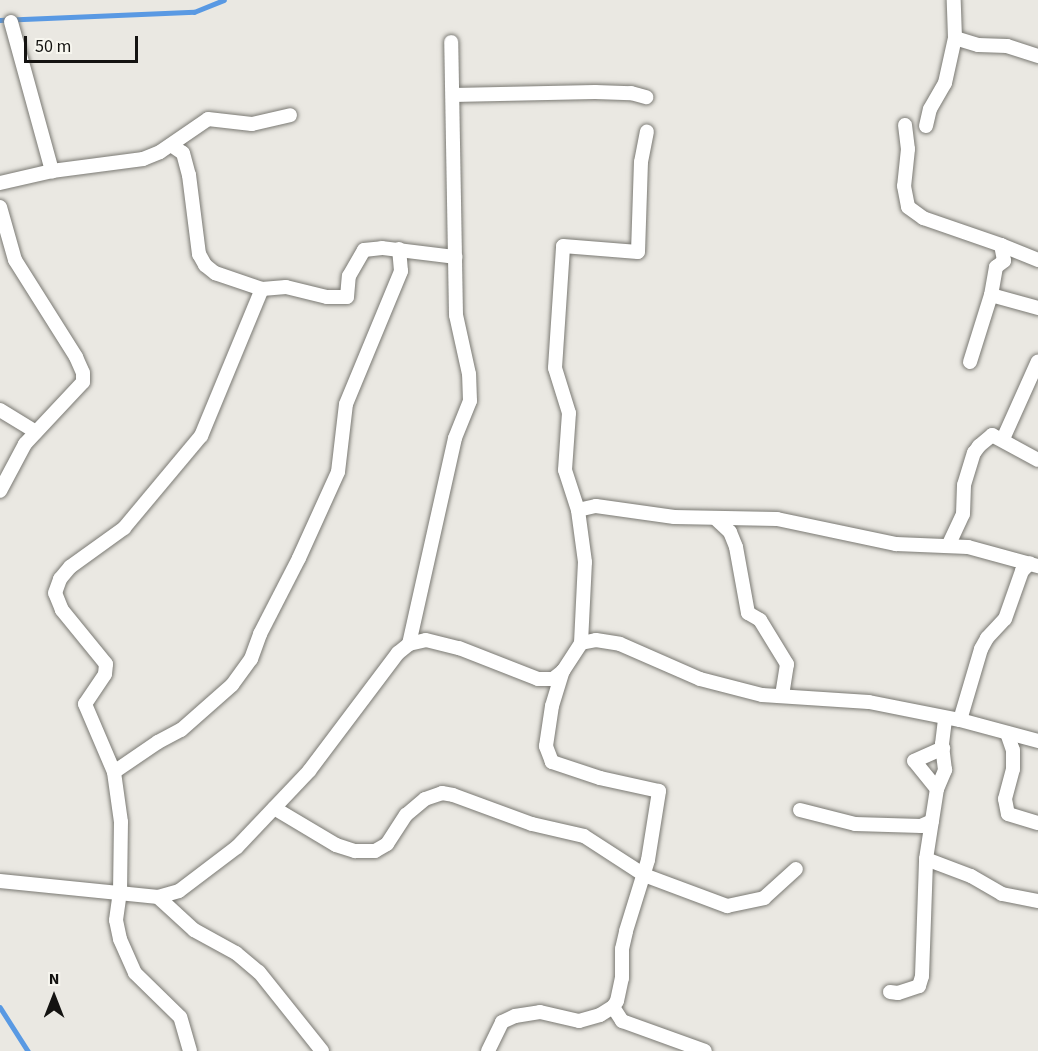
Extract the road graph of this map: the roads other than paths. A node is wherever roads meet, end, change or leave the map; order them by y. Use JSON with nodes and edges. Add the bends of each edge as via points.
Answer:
{"nodes":[{"id":1,"x":954,"y":0,"type":"edge"},
{"id":2,"x":11,"y":22,"type":"dead end"},
{"id":3,"x":956,"y":38,"type":"junction"},
{"id":4,"x":451,"y":42,"type":"dead end"},
{"id":5,"x":1038,"y":56,"type":"edge"},
{"id":6,"x":453,"y":95,"type":"junction"},
{"id":7,"x":646,"y":97,"type":"dead end"},
{"id":8,"x":290,"y":115,"type":"dead end"},
{"id":9,"x":905,"y":125,"type":"dead end"},
{"id":10,"x":926,"y":126,"type":"dead end"},
{"id":11,"x":647,"y":132,"type":"dead end"},
{"id":12,"x":171,"y":145,"type":"junction"},
{"id":13,"x":52,"y":171,"type":"junction"},
{"id":14,"x":0,"y":183,"type":"edge"},
{"id":15,"x":0,"y":207,"type":"edge"},
{"id":16,"x":1001,"y":245,"type":"junction"},
{"id":17,"x":399,"y":249,"type":"junction"},
{"id":18,"x":455,"y":257,"type":"junction"},
{"id":19,"x":1038,"y":260,"type":"edge"},
{"id":20,"x":262,"y":290,"type":"junction"},
{"id":21,"x":991,"y":295,"type":"junction"},
{"id":22,"x":1038,"y":308,"type":"edge"},
{"id":23,"x":970,"y":362,"type":"dead end"},
{"id":24,"x":1038,"y":362,"type":"edge"},
{"id":25,"x":0,"y":410,"type":"edge"},
{"id":26,"x":36,"y":432,"type":"junction"},
{"id":27,"x":1003,"y":439,"type":"junction"},
{"id":28,"x":1038,"y":460,"type":"edge"},
{"id":29,"x":0,"y":491,"type":"edge"},
{"id":30,"x":578,"y":510,"type":"junction"},
{"id":31,"x":716,"y":519,"type":"junction"},
{"id":32,"x":949,"y":544,"type":"junction"},
{"id":33,"x":1034,"y":565,"type":"edge"},
{"id":34,"x":581,"y":643,"type":"junction"},
{"id":35,"x":409,"y":644,"type":"junction"},
{"id":36,"x":563,"y":671,"type":"junction"},
{"id":37,"x":782,"y":695,"type":"junction"},
{"id":38,"x":952,"y":719,"type":"junction"},
{"id":39,"x":1007,"y":734,"type":"junction"},
{"id":40,"x":1038,"y":741,"type":"edge"},
{"id":41,"x":943,"y":748,"type":"junction"},
{"id":42,"x":114,"y":772,"type":"junction"},
{"id":43,"x":937,"y":789,"type":"junction"},
{"id":44,"x":274,"y":808,"type":"junction"},
{"id":45,"x":800,"y":810,"type":"dead end"},
{"id":46,"x":932,"y":820,"type":"junction"},
{"id":47,"x":1038,"y":823,"type":"edge"},
{"id":48,"x":926,"y":859,"type":"junction"},
{"id":49,"x":796,"y":869,"type":"dead end"},
{"id":50,"x":644,"y":875,"type":"junction"},
{"id":51,"x":0,"y":881,"type":"edge"},
{"id":52,"x":120,"y":893,"type":"junction"},
{"id":53,"x":158,"y":897,"type":"junction"},
{"id":54,"x":1038,"y":901,"type":"edge"},
{"id":55,"x":890,"y":992,"type":"dead end"},
{"id":56,"x":613,"y":1007,"type":"junction"},
{"id":57,"x":190,"y":1051,"type":"edge"},
{"id":58,"x":322,"y":1051,"type":"edge"},
{"id":59,"x":488,"y":1051,"type":"edge"},
{"id":60,"x":705,"y":1051,"type":"edge"}],
"edges":[{"from":1,"to":3,"type":"street"},
{"from":2,"to":13,"type":"street"},
{"from":3,"to":5,"type":"street","via":[[978,45],[1007,46]]},
{"from":3,"to":10,"type":"street","via":[[945,83],[930,109]]},
{"from":4,"to":6,"type":"street"},
{"from":6,"to":7,"type":"street","via":[[595,92]]},
{"from":6,"to":18,"type":"street"},
{"from":8,"to":12,"type":"street","via":[[252,124],[208,119]]},
{"from":9,"to":16,"type":"street","via":[[908,149],[904,186],[908,207],[923,218]]},
{"from":11,"to":30,"type":"street","via":[[640,162],[638,252],[563,246],[555,368],[569,413],[565,470]]},
{"from":12,"to":13,"type":"street","via":[[143,159]]},
{"from":12,"to":20,"type":"street","via":[[183,153],[199,254],[205,265],[215,273]]},
{"from":13,"to":14,"type":"street"},
{"from":15,"to":26,"type":"street","via":[[15,260],[83,373],[83,382]]},
{"from":16,"to":19,"type":"street"},
{"from":16,"to":21,"type":"street","via":[[1004,261],[996,267]]},
{"from":17,"to":18,"type":"street"},
{"from":17,"to":20,"type":"street","via":[[364,250],[349,276],[347,297],[327,297],[286,287]]},
{"from":17,"to":42,"type":"street","via":[[401,270],[346,404],[338,472],[251,659],[232,685],[181,730]]},
{"from":18,"to":35,"type":"street","via":[[456,315],[469,374],[470,401],[454,438]]},
{"from":20,"to":42,"type":"street","via":[[201,436],[124,528],[70,567],[55,593],[62,610],[106,664],[105,675],[85,704]]},
{"from":21,"to":22,"type":"street"},
{"from":21,"to":23,"type":"street"},
{"from":24,"to":27,"type":"street"},
{"from":25,"to":26,"type":"street"},
{"from":26,"to":29,"type":"street","via":[[25,444]]},
{"from":27,"to":28,"type":"street"},
{"from":27,"to":32,"type":"street","via":[[992,435],[974,453],[964,485],[963,514]]},
{"from":30,"to":31,"type":"street","via":[[596,506]]},
{"from":30,"to":34,"type":"street","via":[[585,562]]},
{"from":31,"to":32,"type":"street","via":[[777,519],[896,544]]},
{"from":31,"to":37,"type":"street","via":[[730,532],[736,547],[748,613],[760,620],[787,664]]},
{"from":32,"to":33,"type":"street"},
{"from":33,"to":38,"type":"street","via":[[1022,572],[1005,619],[987,638]]},
{"from":34,"to":36,"type":"street"},
{"from":34,"to":37,"type":"street","via":[[596,640],[620,644],[700,679],[762,695]]},
{"from":35,"to":36,"type":"street","via":[[426,640],[459,648],[538,679],[553,679]]},
{"from":35,"to":44,"type":"street","via":[[398,653],[309,771]]},
{"from":36,"to":50,"type":"street","via":[[546,746],[552,762],[659,791]]},
{"from":37,"to":38,"type":"street","via":[[869,702]]},
{"from":38,"to":39,"type":"street"},
{"from":38,"to":41,"type":"street"},
{"from":39,"to":40,"type":"street"},
{"from":39,"to":47,"type":"street","via":[[1013,750],[1013,769],[1005,799],[1008,814]]},
{"from":41,"to":43,"type":"street","via":[[945,770]]},
{"from":41,"to":43,"type":"street","via":[[914,761]]},
{"from":42,"to":52,"type":"street","via":[[121,822]]},
{"from":43,"to":46,"type":"street"},
{"from":44,"to":50,"type":"street","via":[[336,845],[355,851],[375,851],[387,844],[406,815],[425,799],[442,793],[532,824],[584,836]]},
{"from":44,"to":53,"type":"street","via":[[229,854],[179,891]]},
{"from":45,"to":46,"type":"street","via":[[855,824],[921,826]]},
{"from":46,"to":48,"type":"street"},
{"from":48,"to":54,"type":"street","via":[[971,876],[1002,894]]},
{"from":48,"to":55,"type":"street","via":[[922,976],[919,986]]},
{"from":49,"to":50,"type":"street","via":[[764,898],[727,906]]},
{"from":50,"to":56,"type":"street","via":[[624,940],[622,978]]},
{"from":51,"to":52,"type":"street"},
{"from":52,"to":53,"type":"street"},
{"from":52,"to":57,"type":"street","via":[[116,920],[135,974],[180,1017]]},
{"from":53,"to":58,"type":"street","via":[[195,930],[236,953],[259,972]]},
{"from":56,"to":59,"type":"street","via":[[579,1021],[540,1012],[515,1016],[502,1022]]},
{"from":56,"to":60,"type":"street","via":[[622,1021]]}]}
